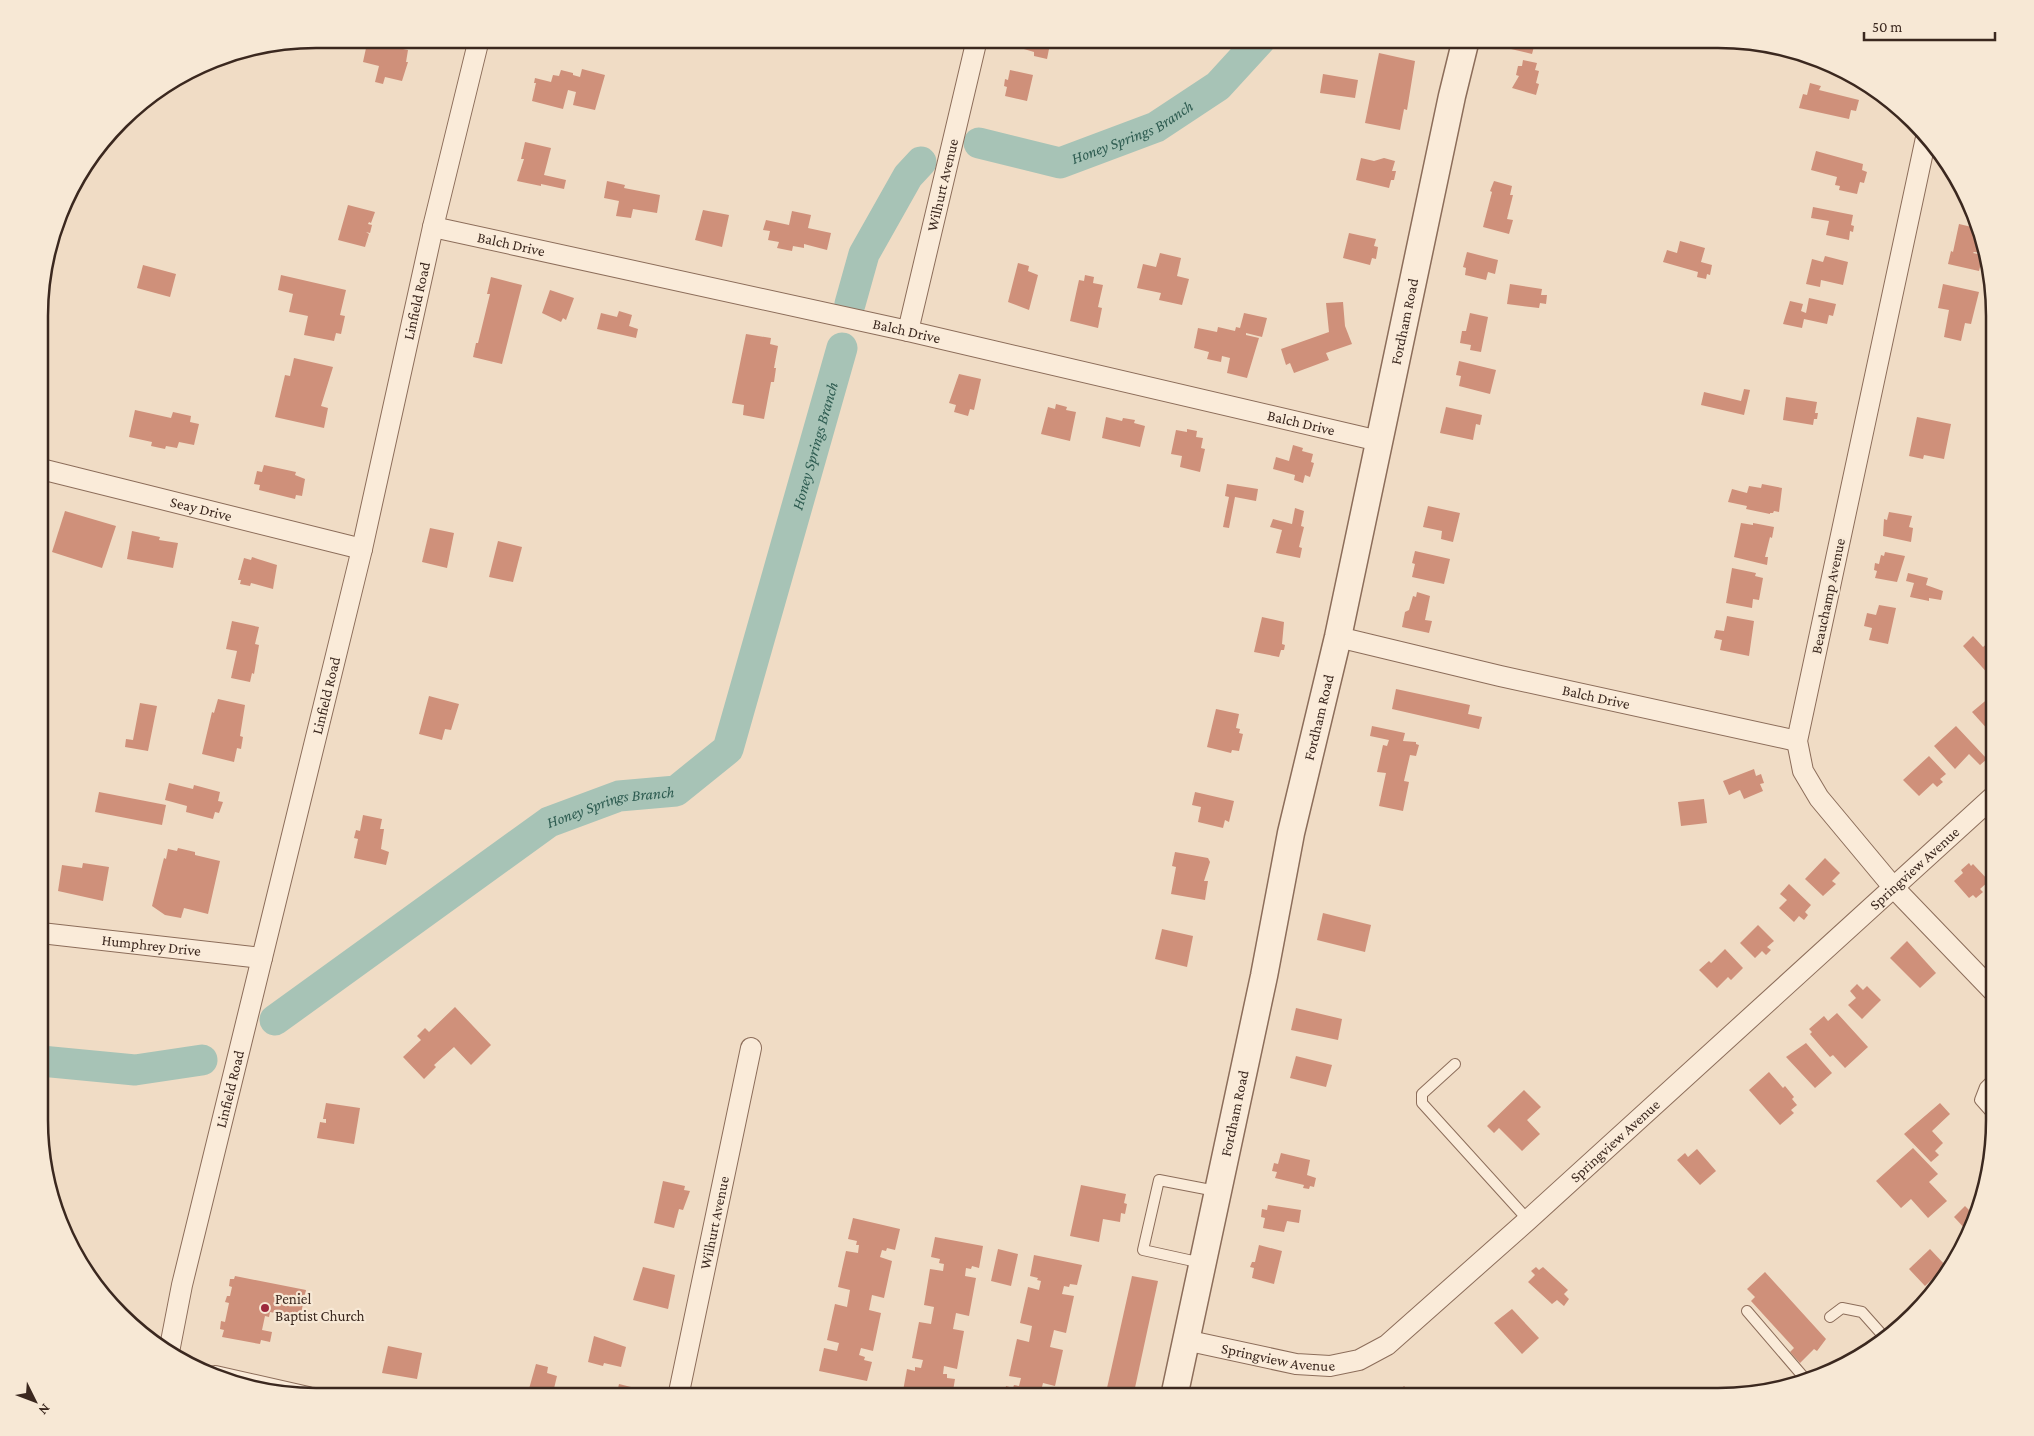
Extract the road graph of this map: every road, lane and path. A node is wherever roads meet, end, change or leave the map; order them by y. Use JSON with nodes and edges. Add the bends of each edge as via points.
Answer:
{"nodes":[{"id":1,"x":477,"y":48,"type":"edge"},
{"id":2,"x":975,"y":48,"type":"edge"},
{"id":3,"x":1464,"y":48,"type":"edge"},
{"id":4,"x":1925,"y":144,"type":"edge"},
{"id":5,"x":433,"y":227,"type":"junction"},
{"id":6,"x":908,"y":331,"type":"junction"},
{"id":7,"x":1379,"y":441,"type":"junction"},
{"id":8,"x":48,"y":471,"type":"edge"},
{"id":9,"x":362,"y":549,"type":"junction"},
{"id":10,"x":1338,"y":637,"type":"junction"},
{"id":11,"x":1797,"y":741,"type":"junction"},
{"id":12,"x":1986,"y":803,"type":"edge"},
{"id":13,"x":1894,"y":888,"type":"junction"},
{"id":14,"x":48,"y":934,"type":"edge"},
{"id":15,"x":262,"y":958,"type":"junction"},
{"id":16,"x":1986,"y":984,"type":"edge"},
{"id":17,"x":751,"y":1048,"type":"dead end"},
{"id":18,"x":1454,"y":1064,"type":"dead end"},
{"id":19,"x":1986,"y":1086,"type":"edge"},
{"id":20,"x":1986,"y":1107,"type":"edge"},
{"id":21,"x":1217,"y":1192,"type":"junction"},
{"id":22,"x":1528,"y":1220,"type":"junction"},
{"id":23,"x":1202,"y":1263,"type":"junction"},
{"id":24,"x":1747,"y":1311,"type":"dead end"},
{"id":25,"x":1830,"y":1317,"type":"dead end"},
{"id":26,"x":1881,"y":1334,"type":"edge"},
{"id":27,"x":1185,"y":1340,"type":"junction"},
{"id":28,"x":170,"y":1345,"type":"edge"},
{"id":29,"x":1803,"y":1375,"type":"edge"},
{"id":30,"x":680,"y":1388,"type":"edge"},
{"id":31,"x":1176,"y":1388,"type":"edge"}],
"edges":[{"from":1,"to":5,"type":"street","name":"Linfield Road"},
{"from":2,"to":6,"type":"street","name":"Wilhurt Avenue"},
{"from":3,"to":7,"type":"street","name":"Fordham Road"},
{"from":4,"to":11,"type":"street","name":"Beauchamp Avenue"},
{"from":5,"to":6,"type":"street","name":"Balch Drive"},
{"from":5,"to":9,"type":"street","name":"Linfield Road"},
{"from":6,"to":7,"type":"street","name":"Balch Drive"},
{"from":7,"to":10,"type":"street","name":"Fordham Road"},
{"from":8,"to":9,"type":"street","name":"Seay Drive"},
{"from":9,"to":15,"type":"street","name":"Linfield Road"},
{"from":10,"to":11,"type":"street","name":"Balch Drive"},
{"from":10,"to":21,"type":"street","name":"Fordham Road","via":[[1291,833]]},
{"from":11,"to":13,"type":"street","name":"Beauchamp Avenue","via":[[1803,771],[1818,798]]},
{"from":12,"to":13,"type":"street","name":"Springview Avenue"},
{"from":13,"to":16,"type":"street","name":"Beauchamp Avenue"},
{"from":13,"to":22,"type":"street","name":"Springview Avenue"},
{"from":14,"to":15,"type":"street","name":"Humphrey Drive"},
{"from":15,"to":28,"type":"street","name":"Linfield Road","via":[[182,1285]]},
{"from":17,"to":30,"type":"street","name":"Wilhurt Avenue"},
{"from":18,"to":22,"type":"lane","via":[[1422,1094],[1422,1103]]},
{"from":19,"to":20,"type":"lane","via":[[1980,1100]]},
{"from":21,"to":23,"type":"street","name":"Fordham Road"},
{"from":21,"to":23,"type":"lane","via":[[1160,1180],[1144,1250]]},
{"from":22,"to":27,"type":"street","name":"Springview Avenue","via":[[1387,1345],[1359,1360],[1330,1366],[1296,1364]]},
{"from":23,"to":27,"type":"street","name":"Fordham Road"},
{"from":24,"to":29,"type":"lane"},
{"from":25,"to":26,"type":"lane","via":[[1842,1308],[1862,1312]]},
{"from":27,"to":31,"type":"street","name":"Fordham Road"}]}
